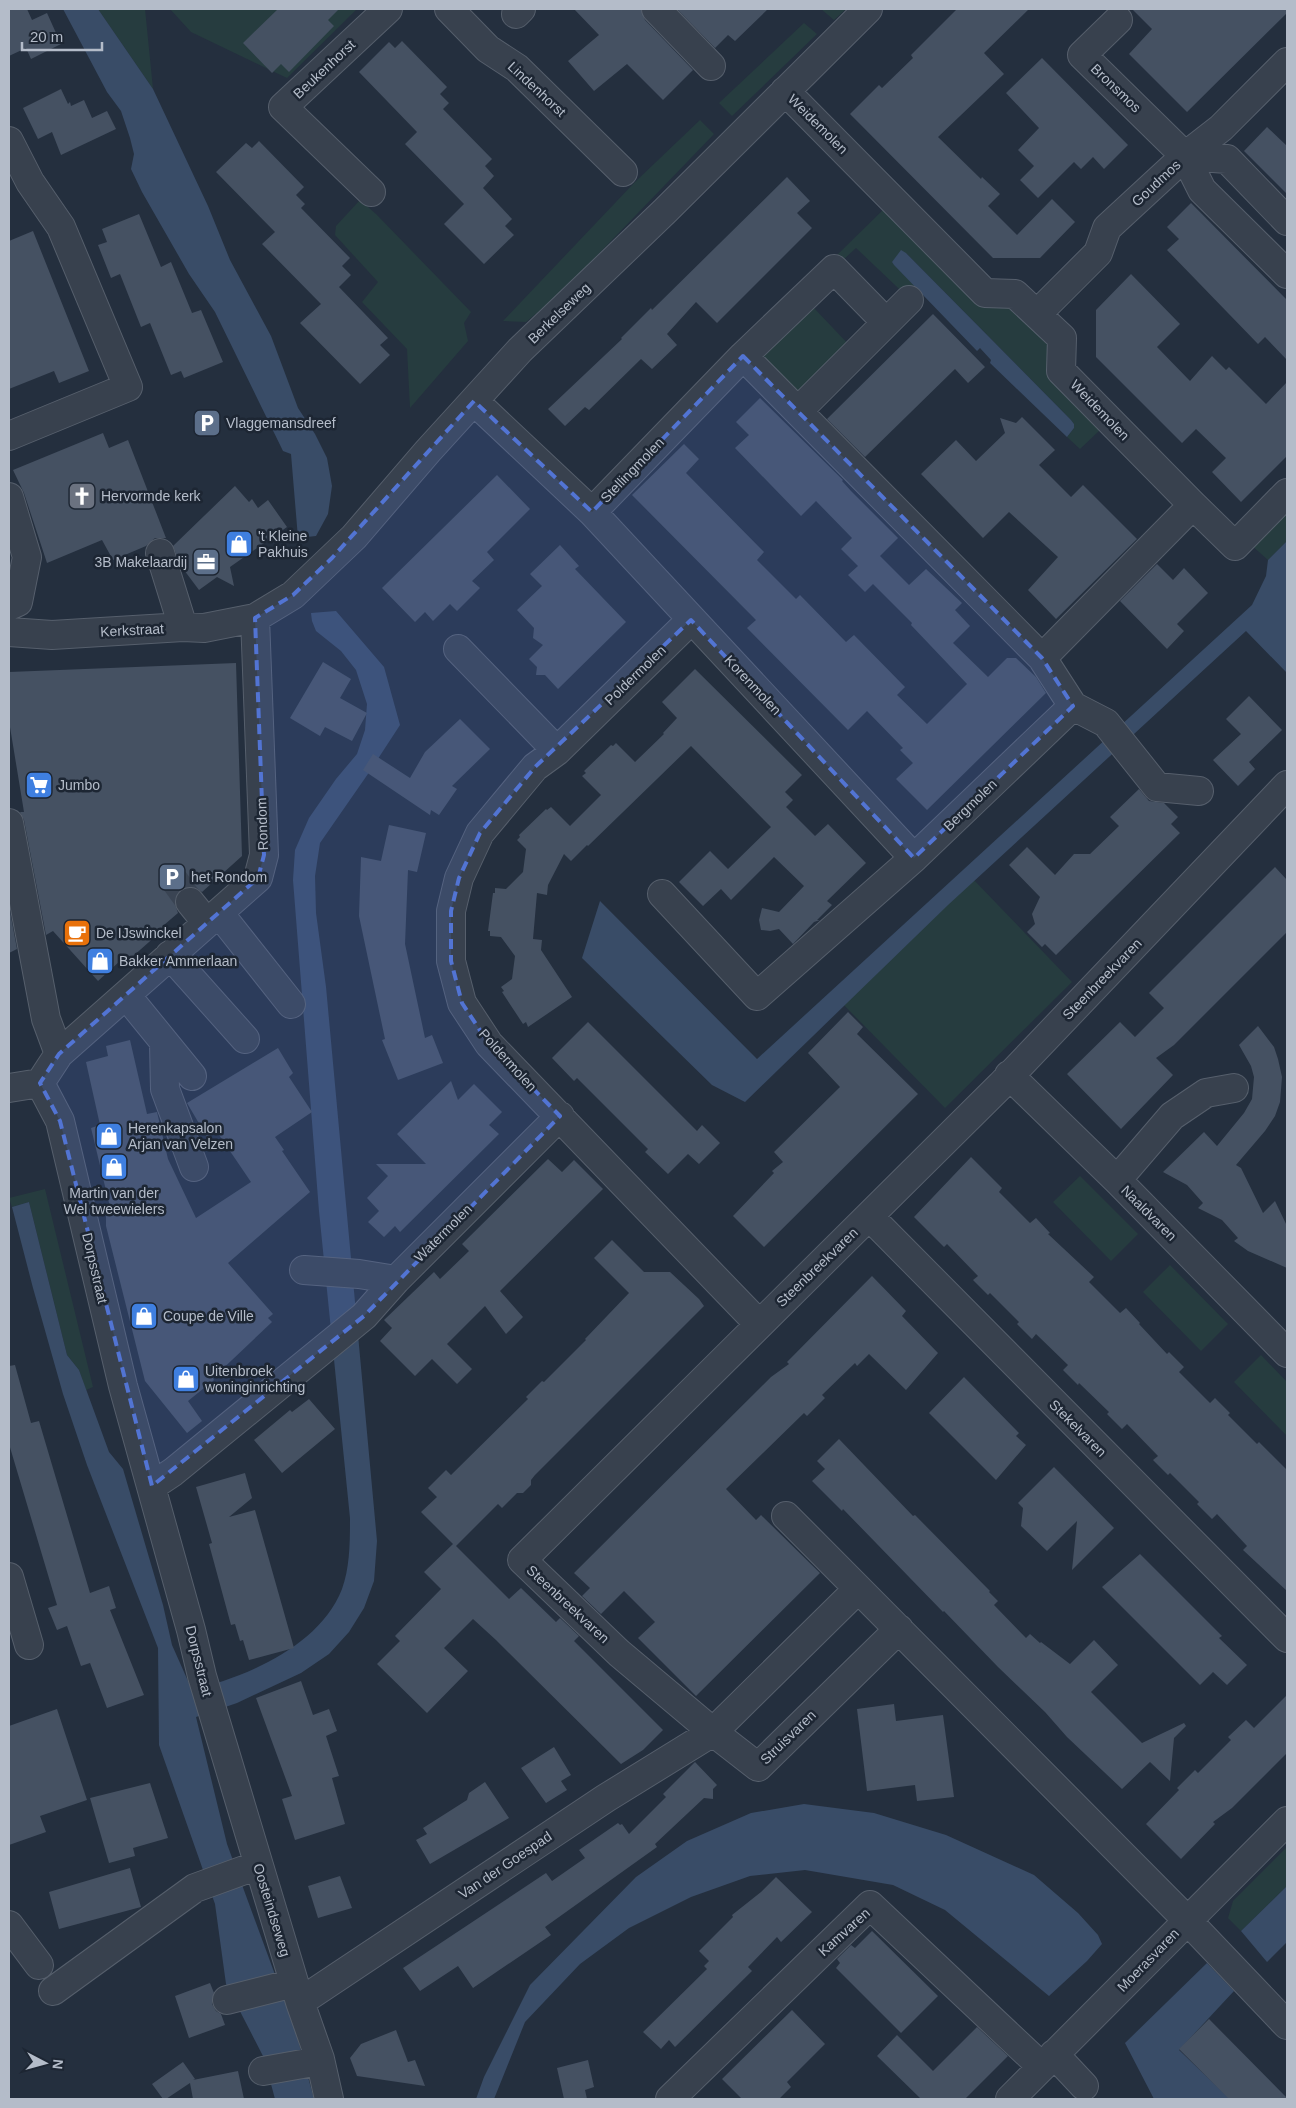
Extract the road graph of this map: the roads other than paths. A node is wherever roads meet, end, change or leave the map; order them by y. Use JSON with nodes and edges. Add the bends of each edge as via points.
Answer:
{"nodes":[{"id":1,"x":388,"y":9,"type":"edge"},
{"id":2,"x":449,"y":9,"type":"edge"},
{"id":3,"x":656,"y":9,"type":"edge"},
{"id":4,"x":868,"y":9,"type":"edge"},
{"id":5,"x":1118,"y":20,"type":"dead end"},
{"id":6,"x":1287,"y":62,"type":"edge"},
{"id":7,"x":712,"y":66,"type":"dead end"},
{"id":8,"x":785,"y":91,"type":"junction"},
{"id":9,"x":9,"y":141,"type":"edge"},
{"id":10,"x":1185,"y":156,"type":"junction"},
{"id":11,"x":623,"y":172,"type":"dead end"},
{"id":12,"x":371,"y":192,"type":"dead end"},
{"id":13,"x":1287,"y":221,"type":"edge"},
{"id":14,"x":1287,"y":274,"type":"edge"},
{"id":15,"x":909,"y":300,"type":"dead end"},
{"id":16,"x":1037,"y":314,"type":"junction"},
{"id":17,"x":882,"y":318,"type":"dead end"},
{"id":18,"x":743,"y":356,"type":"junction"},
{"id":19,"x":474,"y":401,"type":"junction"},
{"id":20,"x":799,"y":410,"type":"junction"},
{"id":21,"x":9,"y":436,"type":"edge"},
{"id":22,"x":1287,"y":493,"type":"edge"},
{"id":23,"x":9,"y":497,"type":"edge"},
{"id":24,"x":1193,"y":505,"type":"junction"},
{"id":25,"x":592,"y":512,"type":"junction"},
{"id":26,"x":160,"y":553,"type":"dead end"},
{"id":27,"x":9,"y":606,"type":"edge"},
{"id":28,"x":255,"y":618,"type":"junction"},
{"id":29,"x":691,"y":620,"type":"junction"},
{"id":30,"x":183,"y":627,"type":"junction"},
{"id":31,"x":9,"y":632,"type":"edge"},
{"id":32,"x":458,"y":649,"type":"dead end"},
{"id":33,"x":1042,"y":658,"type":"junction"},
{"id":34,"x":1073,"y":706,"type":"junction"},
{"id":35,"x":557,"y":751,"type":"junction"},
{"id":36,"x":1287,"y":785,"type":"edge"},
{"id":37,"x":1199,"y":791,"type":"dead end"},
{"id":38,"x":10,"y":834,"type":"edge"},
{"id":39,"x":914,"y":858,"type":"junction"},
{"id":40,"x":662,"y":894,"type":"dead end"},
{"id":41,"x":190,"y":902,"type":"tunnel mouth"},
{"id":42,"x":213,"y":918,"type":"junction"},
{"id":43,"x":170,"y":956,"type":"junction"},
{"id":44,"x":126,"y":995,"type":"junction"},
{"id":45,"x":291,"y":1004,"type":"dead end"},
{"id":46,"x":245,"y":1038,"type":"dead end"},
{"id":47,"x":164,"y":1043,"type":"junction"},
{"id":48,"x":59,"y":1054,"type":"junction"},
{"id":49,"x":1009,"y":1075,"type":"junction"},
{"id":50,"x":192,"y":1076,"type":"dead end"},
{"id":51,"x":40,"y":1083,"type":"junction"},
{"id":52,"x":9,"y":1088,"type":"edge"},
{"id":53,"x":1234,"y":1088,"type":"dead end"},
{"id":54,"x":560,"y":1116,"type":"junction"},
{"id":55,"x":194,"y":1167,"type":"dead end"},
{"id":56,"x":1117,"y":1180,"type":"junction"},
{"id":57,"x":869,"y":1216,"type":"junction"},
{"id":58,"x":313,"y":1270,"type":"dead end"},
{"id":59,"x":396,"y":1280,"type":"junction"},
{"id":60,"x":759,"y":1324,"type":"junction"},
{"id":61,"x":1287,"y":1353,"type":"edge"},
{"id":62,"x":152,"y":1486,"type":"junction"},
{"id":63,"x":786,"y":1516,"type":"dead end"},
{"id":64,"x":9,"y":1578,"type":"edge"},
{"id":65,"x":858,"y":1589,"type":"junction"},
{"id":66,"x":899,"y":1629,"type":"junction"},
{"id":67,"x":1287,"y":1638,"type":"edge"},
{"id":68,"x":29,"y":1645,"type":"dead end"},
{"id":69,"x":214,"y":1720,"type":"joint"},
{"id":70,"x":713,"y":1732,"type":"junction"},
{"id":71,"x":1287,"y":1821,"type":"edge"},
{"id":72,"x":249,"y":1868,"type":"junction"},
{"id":73,"x":1187,"y":1920,"type":"junction"},
{"id":74,"x":9,"y":1925,"type":"edge"},
{"id":75,"x":38,"y":1965,"type":"dead end"},
{"id":76,"x":292,"y":1990,"type":"junction"},
{"id":77,"x":53,"y":1991,"type":"dead end"},
{"id":78,"x":227,"y":2000,"type":"dead end"},
{"id":79,"x":1287,"y":2025,"type":"edge"},
{"id":80,"x":314,"y":2061,"type":"junction"},
{"id":81,"x":1048,"y":2061,"type":"junction"},
{"id":82,"x":263,"y":2071,"type":"dead end"},
{"id":83,"x":1084,"y":2086,"type":"dead end"},
{"id":84,"x":330,"y":2099,"type":"edge"},
{"id":85,"x":670,"y":2099,"type":"edge"},
{"id":86,"x":1010,"y":2099,"type":"edge"}],
"edges":[{"from":1,"to":12,"type":"street","name":"Beukenhorst","via":[[283,108]]},
{"from":2,"to":11,"type":"street","name":"Lindenhorst","via":[[488,49],[517,68]]},
{"from":3,"to":7,"type":"street"},
{"from":4,"to":8,"type":"street","name":"Berkelseweg"},
{"from":5,"to":10,"type":"street","name":"Bronsmos","via":[[1082,55]]},
{"from":6,"to":10,"type":"street","name":"Goudmos","via":[[1221,128]]},
{"from":8,"to":16,"type":"street","name":"Weidemolen","via":[[985,292],[1015,294]]},
{"from":8,"to":19,"type":"street","name":"Berkelseweg","via":[[520,350]]},
{"from":9,"to":21,"type":"street","via":[[30,182],[61,227],[128,386]]},
{"from":10,"to":13,"type":"street","via":[[1227,159]]},
{"from":10,"to":14,"type":"street","name":"Bronsmos","via":[[1202,190]]},
{"from":10,"to":16,"type":"street","name":"Goudmos","via":[[1107,228],[1098,253]]},
{"from":15,"to":20,"type":"street"},
{"from":16,"to":24,"type":"street","name":"Weidemolen","via":[[1062,338],[1061,371]]},
{"from":17,"to":18,"type":"street","name":"Stellingmolen","via":[[834,270]]},
{"from":18,"to":20,"type":"street"},
{"from":18,"to":25,"type":"street","name":"Stellingmolen"},
{"from":19,"to":25,"type":"street","name":"Stellingmolen"},
{"from":19,"to":28,"type":"street","name":"Berkelseweg","via":[[354,537],[293,595]]},
{"from":20,"to":33,"type":"street"},
{"from":22,"to":24,"type":"street","name":"Weidemolen","via":[[1236,546]]},
{"from":23,"to":27,"type":"street","via":[[27,557],[18,602]]},
{"from":24,"to":33,"type":"street"},
{"from":25,"to":29,"type":"street","name":"Korenmolen"},
{"from":26,"to":30,"type":"street"},
{"from":28,"to":30,"type":"street","name":"Kerkstraat","via":[[204,628]]},
{"from":28,"to":42,"type":"street","name":"Rondom","via":[[264,855],[258,878]]},
{"from":29,"to":35,"type":"street","name":"Poldermolen"},
{"from":29,"to":39,"type":"street","name":"Korenmolen"},
{"from":30,"to":31,"type":"street","name":"Kerkstraat","via":[[52,635]]},
{"from":32,"to":35,"type":"street"},
{"from":33,"to":34,"type":"street"},
{"from":34,"to":37,"type":"street","via":[[1106,723],[1157,787]]},
{"from":34,"to":39,"type":"street","name":"Bergmolen"},
{"from":35,"to":54,"type":"street","name":"Poldermolen","via":[[535,768],[480,833],[459,878],[451,911],[451,961],[462,1003],[490,1044]]},
{"from":36,"to":49,"type":"street","name":"Steenbreekvaren"},
{"from":38,"to":48,"type":"street","via":[[46,1019]]},
{"from":39,"to":40,"type":"street","name":"Bergmolen","via":[[758,996]]},
{"from":41,"to":42,"type":"street"},
{"from":42,"to":43,"type":"street","name":"Rondom"},
{"from":42,"to":45,"type":"street"},
{"from":43,"to":44,"type":"street","name":"Rondom"},
{"from":43,"to":46,"type":"street"},
{"from":44,"to":47,"type":"street"},
{"from":44,"to":48,"type":"street","name":"Rondom"},
{"from":47,"to":50,"type":"street"},
{"from":47,"to":55,"type":"street","via":[[165,1089]]},
{"from":48,"to":51,"type":"street","name":"Rondom"},
{"from":49,"to":56,"type":"street","name":"Naaldvaren"},
{"from":49,"to":57,"type":"street","name":"Steenbreekvaren"},
{"from":51,"to":52,"type":"street"},
{"from":51,"to":62,"type":"street","name":"Dorpsstraat","via":[[60,1121],[123,1386]]},
{"from":53,"to":56,"type":"street","via":[[1206,1093],[1172,1116]]},
{"from":54,"to":59,"type":"street","name":"Watermolen"},
{"from":54,"to":60,"type":"street","name":"Poldermolen"},
{"from":56,"to":61,"type":"street","name":"Naaldvaren"},
{"from":57,"to":60,"type":"street","name":"Steenbreekvaren"},
{"from":57,"to":67,"type":"street","name":"Stekelvaren"},
{"from":58,"to":59,"type":"street"},
{"from":59,"to":62,"type":"street","name":"Watermolen","via":[[364,1316],[325,1349]]},
{"from":60,"to":70,"type":"street","name":"Steenbreekvaren","via":[[522,1560],[620,1652]]},
{"from":62,"to":69,"type":"street","name":"Dorpsstraat"},
{"from":63,"to":65,"type":"street"},
{"from":64,"to":68,"type":"street"},
{"from":65,"to":66,"type":"street"},
{"from":65,"to":70,"type":"street"},
{"from":66,"to":70,"type":"street","name":"Struisvaren","via":[[758,1767]]},
{"from":66,"to":73,"type":"street"},
{"from":69,"to":72,"type":"street","name":"Oosteindseweg"},
{"from":70,"to":76,"type":"street","name":"Van der Goespad"},
{"from":71,"to":73,"type":"street","name":"Moerasvaren"},
{"from":72,"to":76,"type":"street","name":"Oosteindseweg"},
{"from":72,"to":77,"type":"street","via":[[195,1888]]},
{"from":73,"to":79,"type":"street"},
{"from":73,"to":81,"type":"street","name":"Moerasvaren"},
{"from":74,"to":75,"type":"street"},
{"from":76,"to":78,"type":"street","name":"Van der Goespad"},
{"from":76,"to":80,"type":"street","name":"Oosteindseweg"},
{"from":80,"to":82,"type":"street"},
{"from":80,"to":84,"type":"street","name":"Oosteindseweg"},
{"from":81,"to":83,"type":"street"},
{"from":81,"to":85,"type":"street","name":"Kamvaren","via":[[870,1905]]},
{"from":81,"to":86,"type":"street","name":"Moerasvaren"}]}
